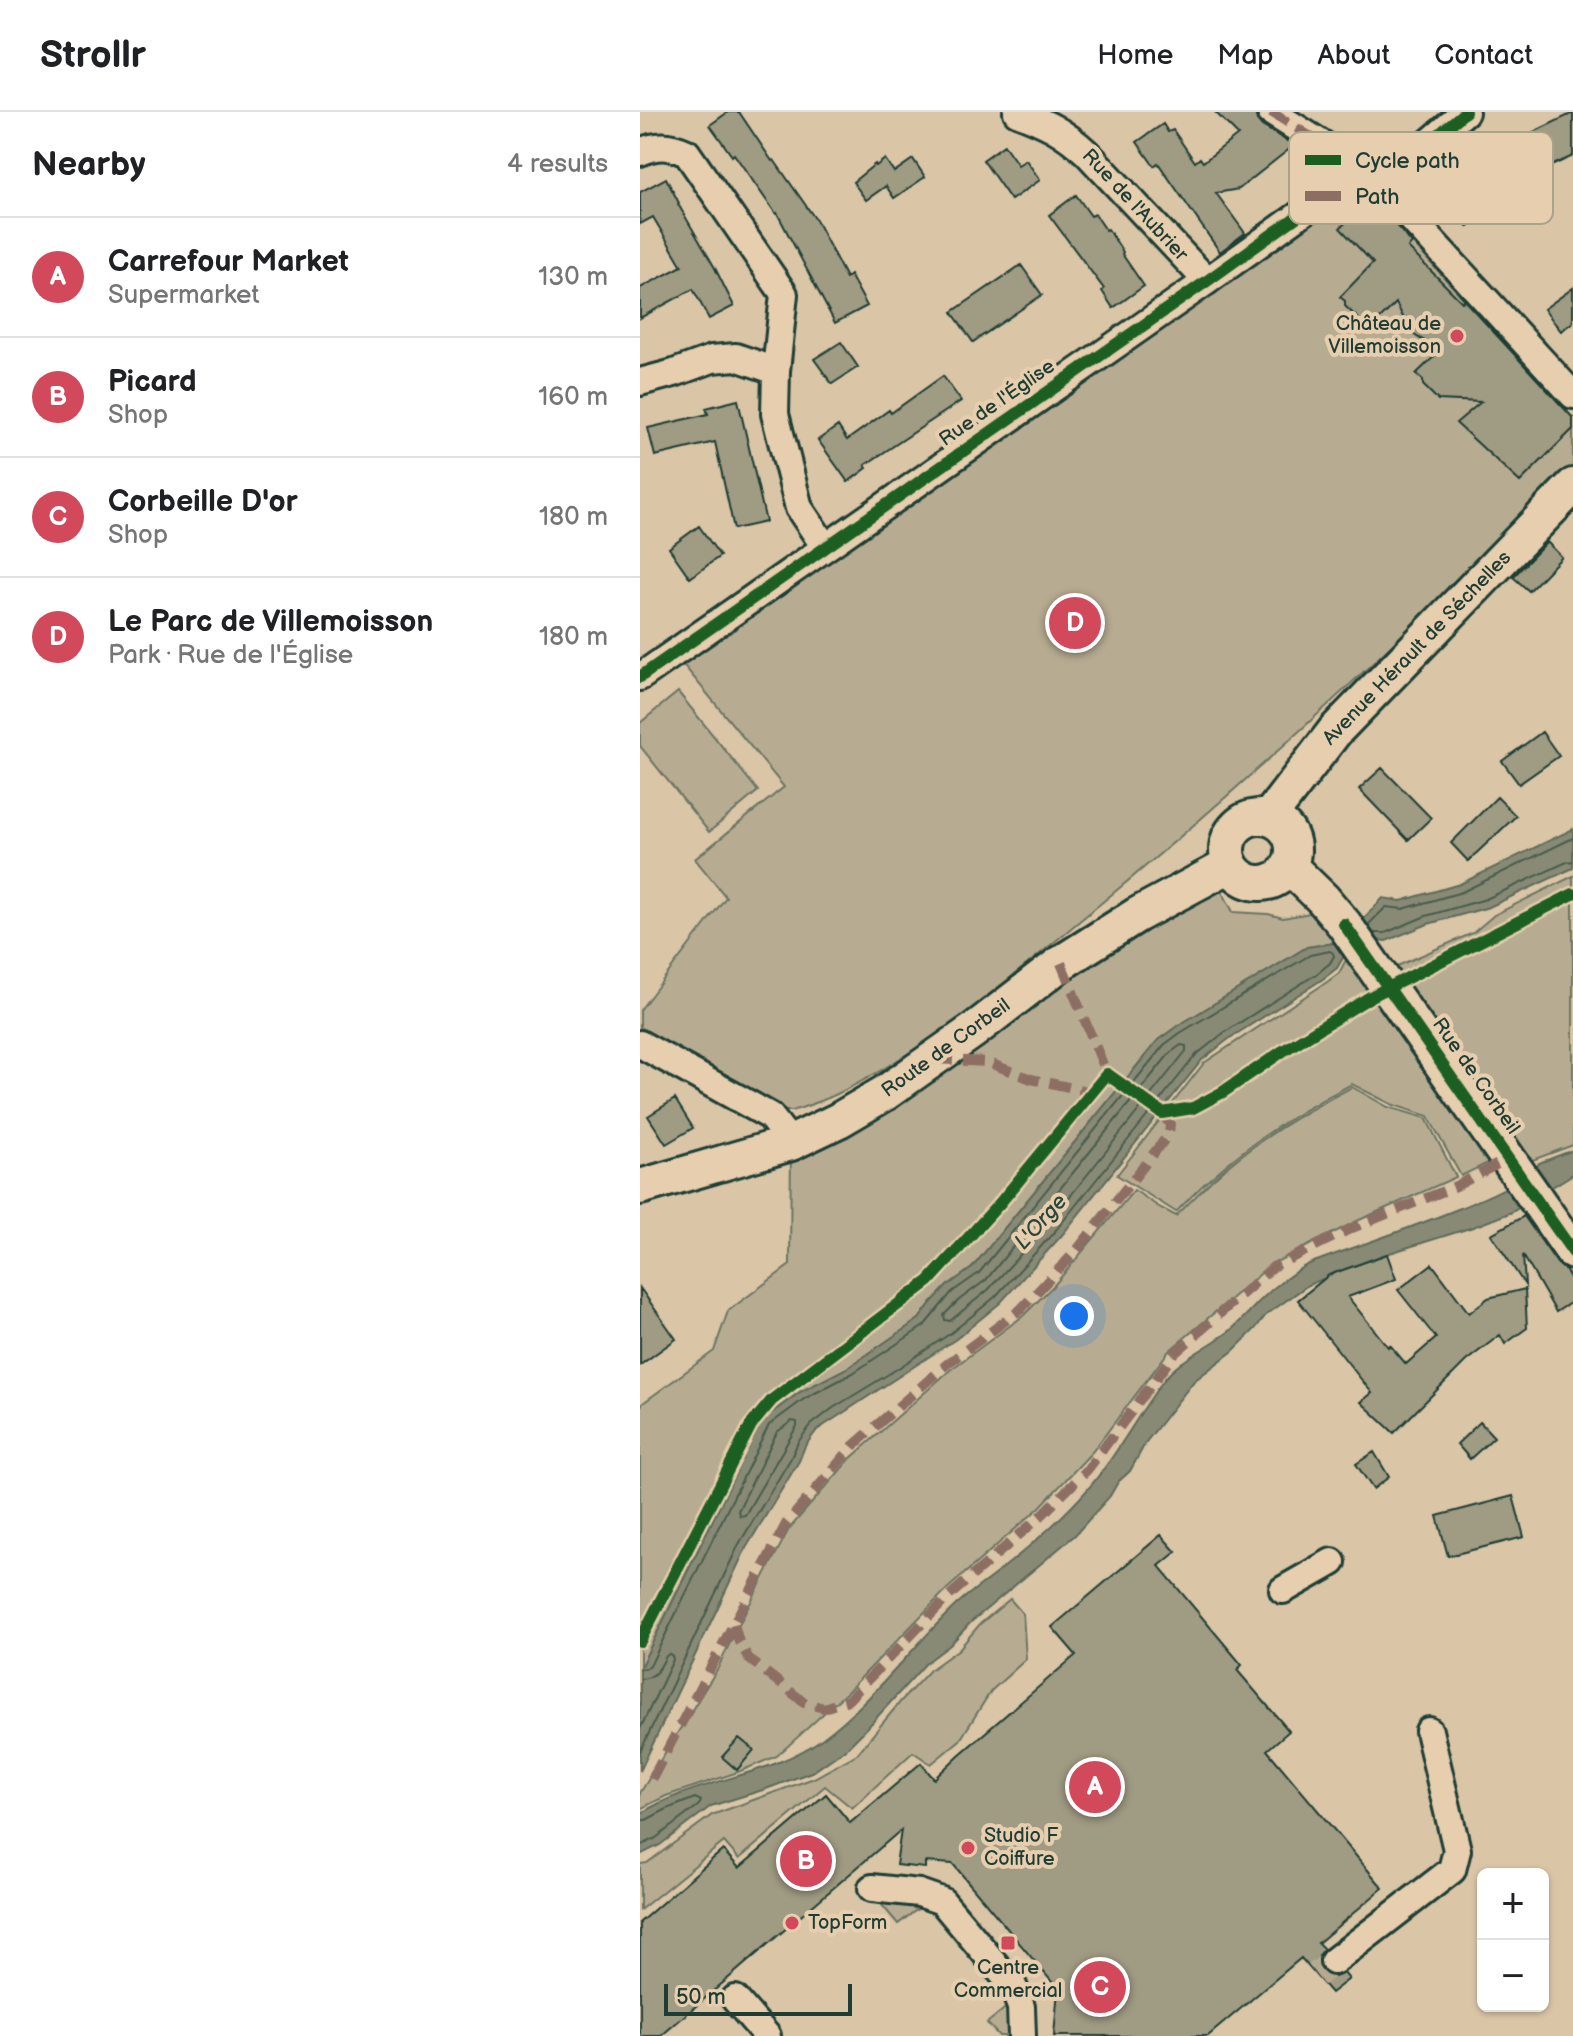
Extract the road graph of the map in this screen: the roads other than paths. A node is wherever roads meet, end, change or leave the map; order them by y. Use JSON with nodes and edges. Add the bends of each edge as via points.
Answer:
{"nodes":[{"id":1,"x":1017,"y":112,"type":"edge"},
{"id":2,"x":1271,"y":112,"type":"edge"},
{"id":3,"x":1465,"y":112,"type":"edge"},
{"id":4,"x":1303,"y":132,"type":"edge"},
{"id":5,"x":1442,"y":132,"type":"edge"},
{"id":6,"x":640,"y":152,"type":"edge"},
{"id":7,"x":1289,"y":222,"type":"edge"},
{"id":8,"x":1416,"y":224,"type":"edge"},
{"id":9,"x":1207,"y":281,"type":"junction"},
{"id":10,"x":776,"y":371,"type":"junction"},
{"id":11,"x":640,"y":382,"type":"edge"},
{"id":12,"x":1573,"y":395,"type":"edge"},
{"id":13,"x":1573,"y":486,"type":"edge"},
{"id":14,"x":825,"y":547,"type":"junction"},
{"id":15,"x":640,"y":677,"type":"edge"},
{"id":16,"x":1269,"y":817,"type":"junction"},
{"id":17,"x":1230,"y":865,"type":"junction"},
{"id":18,"x":1290,"y":867,"type":"junction"},
{"id":19,"x":640,"y":1044,"type":"edge"},
{"id":20,"x":791,"y":1143,"type":"junction"},
{"id":21,"x":640,"y":1187,"type":"edge"},
{"id":22,"x":1573,"y":1252,"type":"edge"},
{"id":23,"x":1332,"y":1562,"type":"dead end"},
{"id":24,"x":1283,"y":1590,"type":"dead end"},
{"id":25,"x":1429,"y":1731,"type":"dead end"},
{"id":26,"x":872,"y":1888,"type":"dead end"},
{"id":27,"x":1334,"y":1961,"type":"tunnel mouth"},
{"id":28,"x":735,"y":1999,"type":"dead end"},
{"id":29,"x":767,"y":2036,"type":"edge"},
{"id":30,"x":1022,"y":2036,"type":"edge"}],
"edges":[{"from":1,"to":9,"type":"street","name":"Rue de l'Aubrier","via":[[1068,136]]},
{"from":2,"to":4,"type":"street"},
{"from":3,"to":5,"type":"street","name":"Rue de l'Église"},
{"from":6,"to":10,"type":"street","via":[[670,145],[687,153],[784,294]]},
{"from":7,"to":9,"type":"street","name":"Rue de l'Église"},
{"from":8,"to":12,"type":"street"},
{"from":9,"to":14,"type":"street","name":"Rue de l'Église"},
{"from":10,"to":11,"type":"street","via":[[736,357],[712,359]]},
{"from":10,"to":14,"type":"street","via":[[775,414],[799,508]]},
{"from":13,"to":16,"type":"main road","name":"Avenue Hérault de Séchelles","via":[[1335,731]]},
{"from":14,"to":15,"type":"street","name":"Rue de l'Église"},
{"from":16,"to":17,"type":"main road","via":[[1250,818],[1234,829],[1227,847]]},
{"from":16,"to":18,"type":"main road","via":[[1291,836]]},
{"from":17,"to":18,"type":"main road","via":[[1242,878],[1258,883],[1277,879]]},
{"from":17,"to":20,"type":"main road","name":"Route de Corbeil","via":[[1061,963],[885,1093]]},
{"from":18,"to":22,"type":"main road","name":"Rue de Corbeil","via":[[1354,938]]},
{"from":19,"to":20,"type":"street","via":[[770,1116]]},
{"from":20,"to":21,"type":"main road","name":"Route de Corbeil"},
{"from":23,"to":24,"type":"street"},
{"from":25,"to":27,"type":"street","via":[[1460,1876]]},
{"from":26,"to":30,"type":"street","via":[[942,1901],[1013,1986],[1021,2007]]},
{"from":28,"to":29,"type":"street"}]}
